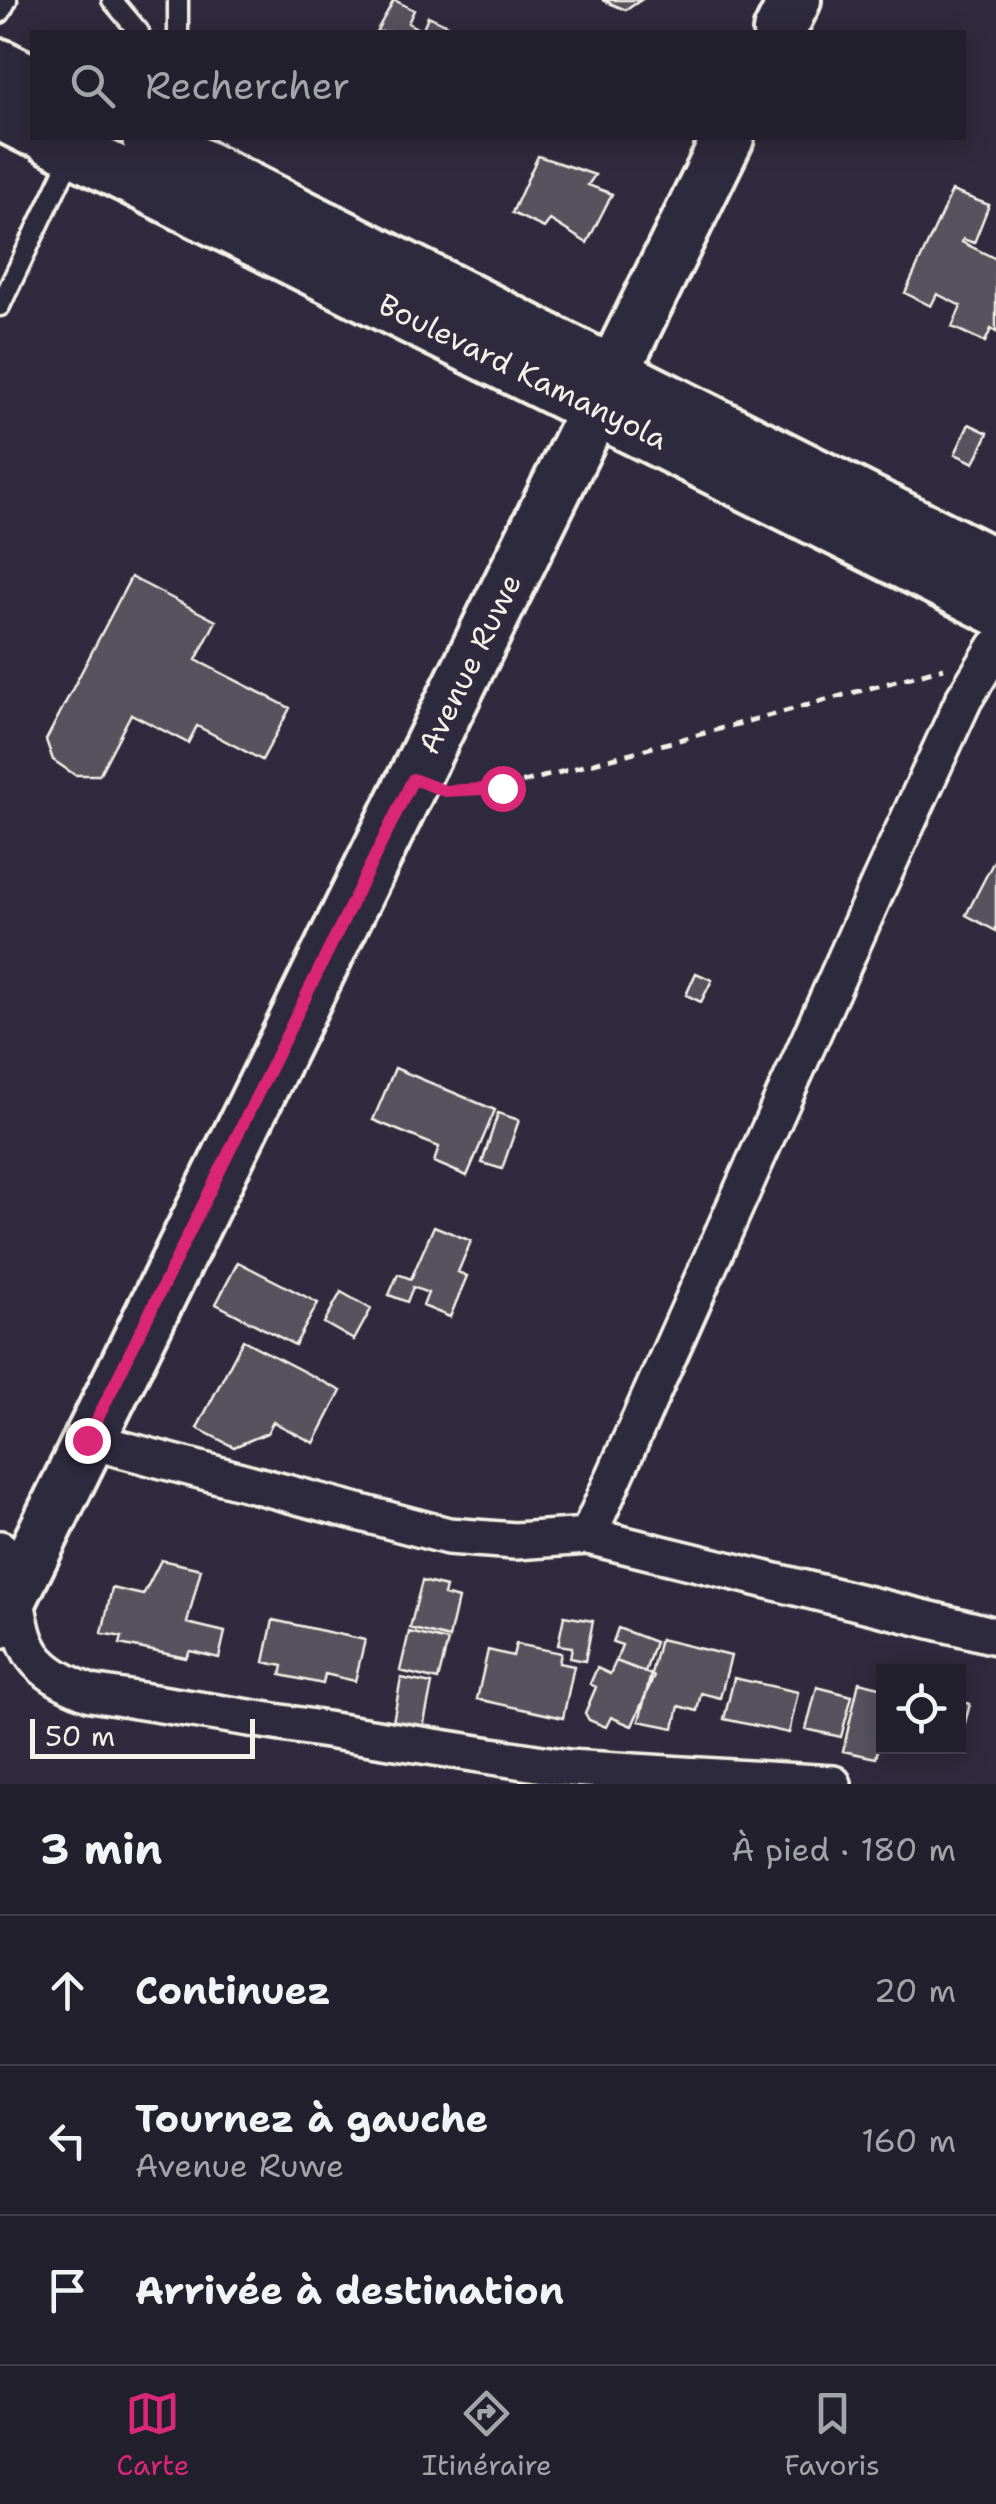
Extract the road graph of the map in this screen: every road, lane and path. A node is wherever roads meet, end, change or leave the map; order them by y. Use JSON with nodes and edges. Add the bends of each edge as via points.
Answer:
{"nodes":[{"id":1,"x":7,"y":0,"type":"edge"},
{"id":2,"x":112,"y":0,"type":"edge"},
{"id":3,"x":178,"y":0,"type":"edge"},
{"id":4,"x":795,"y":0,"type":"edge"},
{"id":5,"x":0,"y":13,"type":"edge"},
{"id":6,"x":138,"y":30,"type":"edge"},
{"id":7,"x":178,"y":30,"type":"edge"},
{"id":8,"x":781,"y":30,"type":"edge"},
{"id":9,"x":0,"y":65,"type":"edge"},
{"id":10,"x":30,"y":80,"type":"edge"},
{"id":11,"x":0,"y":114,"type":"edge"},
{"id":12,"x":30,"y":128,"type":"edge"},
{"id":13,"x":52,"y":140,"type":"edge"},
{"id":14,"x":59,"y":140,"type":"edge"},
{"id":15,"x":727,"y":140,"type":"edge"},
{"id":16,"x":147,"y":152,"type":"edge"},
{"id":17,"x":0,"y":306,"type":"edge"},
{"id":18,"x":605,"y":390,"type":"junction"},
{"id":19,"x":996,"y":565,"type":"edge"},
{"id":20,"x":994,"y":637,"type":"edge"},
{"id":21,"x":413,"y":779,"type":"junction"},
{"id":22,"x":87,"y":1440,"type":"junction"},
{"id":23,"x":588,"y":1536,"type":"junction"},
{"id":24,"x":5,"y":1587,"type":"edge"},
{"id":25,"x":996,"y":1636,"type":"edge"},
{"id":26,"x":833,"y":1784,"type":"edge"}],
"edges":[{"from":1,"to":5,"type":"lane"},
{"from":2,"to":6,"type":"lane"},
{"from":3,"to":7,"type":"lane"},
{"from":4,"to":8,"type":"street"},
{"from":9,"to":10,"type":"street"},
{"from":11,"to":12,"type":"street","name":"Boulevard Kamanyola"},
{"from":13,"to":17,"type":"lane"},
{"from":14,"to":16,"type":"street","name":"Boulevard Kamanyola"},
{"from":15,"to":18,"type":"street","name":"Avenue Ruwe"},
{"from":16,"to":18,"type":"street","name":"Boulevard Kamanyola"},
{"from":18,"to":19,"type":"street","name":"Boulevard Kamanyola"},
{"from":18,"to":20,"type":"street","name":"Boulevard Kamanyola"},
{"from":18,"to":21,"type":"street","name":"Avenue Ruwe"},
{"from":20,"to":21,"type":"path","via":[[864,692],[502,788],[445,791]]},
{"from":20,"to":23,"type":"street"},
{"from":21,"to":22,"type":"street","name":"Avenue Ruwe"},
{"from":22,"to":23,"type":"street","via":[[448,1536]]},
{"from":22,"to":24,"type":"street","name":"Avenue Ruwe"},
{"from":23,"to":25,"type":"street"},
{"from":24,"to":26,"type":"street","via":[[36,1663],[57,1681],[115,1699],[568,1768]]}]}
